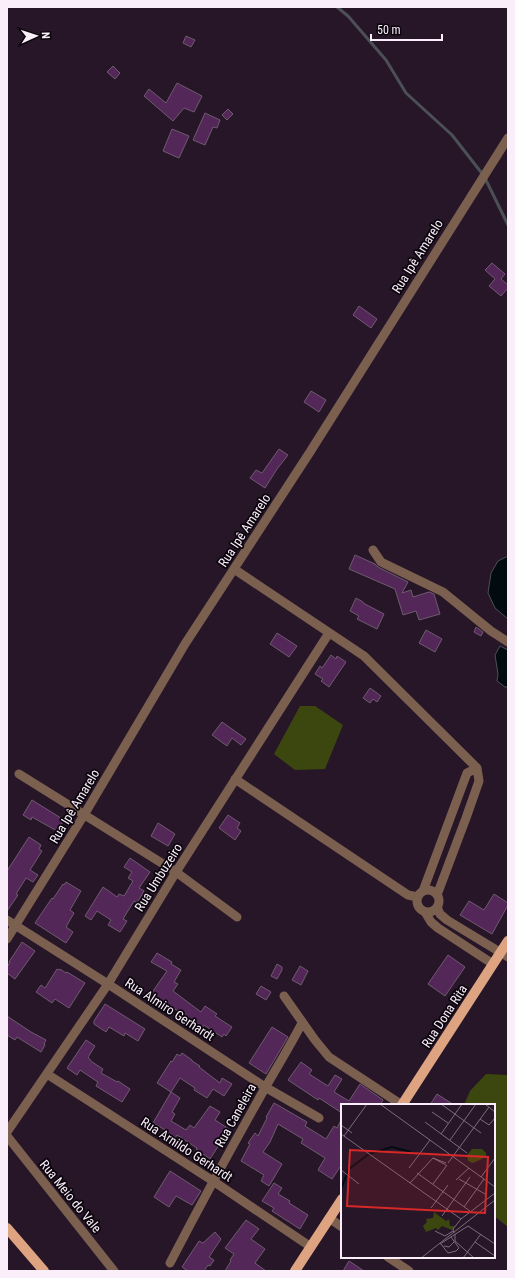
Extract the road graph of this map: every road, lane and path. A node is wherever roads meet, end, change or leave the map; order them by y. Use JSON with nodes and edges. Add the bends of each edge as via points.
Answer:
{"nodes":[{"id":1,"x":508,"y":138,"type":"edge"},
{"id":2,"x":373,"y":550,"type":"dead end"},
{"id":3,"x":234,"y":569,"type":"junction"},
{"id":4,"x":329,"y":633,"type":"junction"},
{"id":5,"x":508,"y":642,"type":"edge"},
{"id":6,"x":477,"y":768,"type":"junction"},
{"id":7,"x":19,"y":774,"type":"dead end"},
{"id":8,"x":235,"y":779,"type":"junction"},
{"id":9,"x":453,"y":812,"type":"junction"},
{"id":10,"x":84,"y":815,"type":"junction"},
{"id":11,"x":466,"y":818,"type":"junction"},
{"id":12,"x":176,"y":872,"type":"junction"},
{"id":13,"x":421,"y":894,"type":"junction"},
{"id":14,"x":437,"y":895,"type":"junction"},
{"id":15,"x":438,"y":907,"type":"junction"},
{"id":16,"x":424,"y":912,"type":"junction"},
{"id":17,"x":237,"y":917,"type":"dead end"},
{"id":18,"x":7,"y":920,"type":"edge"},
{"id":19,"x":16,"y":925,"type":"junction"},
{"id":20,"x":7,"y":938,"type":"edge"},
{"id":21,"x":508,"y":941,"type":"edge"},
{"id":22,"x":504,"y":955,"type":"edge"},
{"id":23,"x":493,"y":964,"type":"junction"},
{"id":24,"x":108,"y":984,"type":"junction"},
{"id":25,"x":284,"y":996,"type":"dead end"},
{"id":26,"x":302,"y":1023,"type":"junction"},
{"id":27,"x":47,"y":1074,"type":"junction"},
{"id":28,"x":265,"y":1087,"type":"junction"},
{"id":29,"x":400,"y":1104,"type":"edge"},
{"id":30,"x":403,"y":1104,"type":"edge"},
{"id":31,"x":319,"y":1118,"type":"dead end"},
{"id":32,"x":7,"y":1132,"type":"edge"},
{"id":33,"x":7,"y":1136,"type":"edge"},
{"id":34,"x":213,"y":1181,"type":"junction"},
{"id":35,"x":341,"y":1200,"type":"edge"},
{"id":36,"x":329,"y":1218,"type":"junction"},
{"id":37,"x":341,"y":1226,"type":"edge"},
{"id":38,"x":7,"y":1228,"type":"edge"},
{"id":39,"x":311,"y":1247,"type":"junction"},
{"id":40,"x":390,"y":1258,"type":"edge"},
{"id":41,"x":170,"y":1263,"type":"dead end"},
{"id":42,"x":44,"y":1271,"type":"edge"},
{"id":43,"x":114,"y":1271,"type":"edge"},
{"id":44,"x":295,"y":1271,"type":"edge"},
{"id":45,"x":409,"y":1271,"type":"edge"}],
"edges":[{"from":1,"to":3,"type":"street","name":"Rua Ipê Amarelo"},
{"from":2,"to":5,"type":"street","via":[[382,562],[443,592]]},
{"from":3,"to":4,"type":"street"},
{"from":3,"to":10,"type":"street","name":"Rua Ipê Amarelo","via":[[185,644]]},
{"from":4,"to":6,"type":"street","via":[[364,656]]},
{"from":4,"to":8,"type":"street","name":"Rua Umbuzeiro"},
{"from":6,"to":9,"type":"street","via":[[467,773]]},
{"from":6,"to":11,"type":"street","via":[[479,780]]},
{"from":7,"to":10,"type":"street"},
{"from":8,"to":12,"type":"street","name":"Rua Umbuzeiro"},
{"from":8,"to":13,"type":"street","via":[[408,895]]},
{"from":9,"to":11,"type":"street"},
{"from":9,"to":13,"type":"street"},
{"from":10,"to":12,"type":"street"},
{"from":10,"to":19,"type":"street","name":"Rua Ipê Amarelo"},
{"from":11,"to":14,"type":"street"},
{"from":12,"to":17,"type":"street"},
{"from":12,"to":24,"type":"street","name":"Rua Umbuzeiro"},
{"from":13,"to":14,"type":"street","via":[[430,890]]},
{"from":13,"to":16,"type":"street","via":[[418,905]]},
{"from":14,"to":15,"type":"street"},
{"from":15,"to":16,"type":"street","via":[[431,912]]},
{"from":15,"to":22,"type":"street","via":[[440,914],[447,920]]},
{"from":16,"to":23,"type":"street","via":[[438,928]]},
{"from":18,"to":19,"type":"street","name":"Rua Almiro Gerhardt"},
{"from":19,"to":20,"type":"street","name":"Rua Ipê Amarelo"},
{"from":19,"to":24,"type":"street","name":"Rua Almiro Gerhardt"},
{"from":21,"to":22,"type":"main road","name":"Rua Dona Rita"},
{"from":22,"to":23,"type":"main road","name":"Rua Dona Rita"},
{"from":23,"to":30,"type":"main road","name":"Rua Dona Rita"},
{"from":24,"to":27,"type":"street","name":"Rua Umbuzeiro"},
{"from":24,"to":28,"type":"street","name":"Rua Almiro Gerhardt"},
{"from":25,"to":26,"type":"street"},
{"from":26,"to":28,"type":"street","name":"Rua Caneleira"},
{"from":26,"to":29,"type":"street","via":[[329,1057]]},
{"from":27,"to":32,"type":"street","name":"Rua Umbuzeiro"},
{"from":27,"to":34,"type":"street","name":"Rua Arnildo Gerhardt"},
{"from":28,"to":31,"type":"street","name":"Rua Almiro Gerhardt"},
{"from":28,"to":34,"type":"street","name":"Rua Caneleira"},
{"from":33,"to":43,"type":"street","name":"Rua Meio do Vale"},
{"from":34,"to":39,"type":"street","name":"Rua Arnildo Gerhardt"},
{"from":34,"to":41,"type":"street","name":"Rua Caneleira"},
{"from":35,"to":36,"type":"main road"},
{"from":36,"to":37,"type":"street"},
{"from":36,"to":39,"type":"main road"},
{"from":38,"to":42,"type":"main road"},
{"from":39,"to":44,"type":"main road"},
{"from":40,"to":45,"type":"street"}]}
